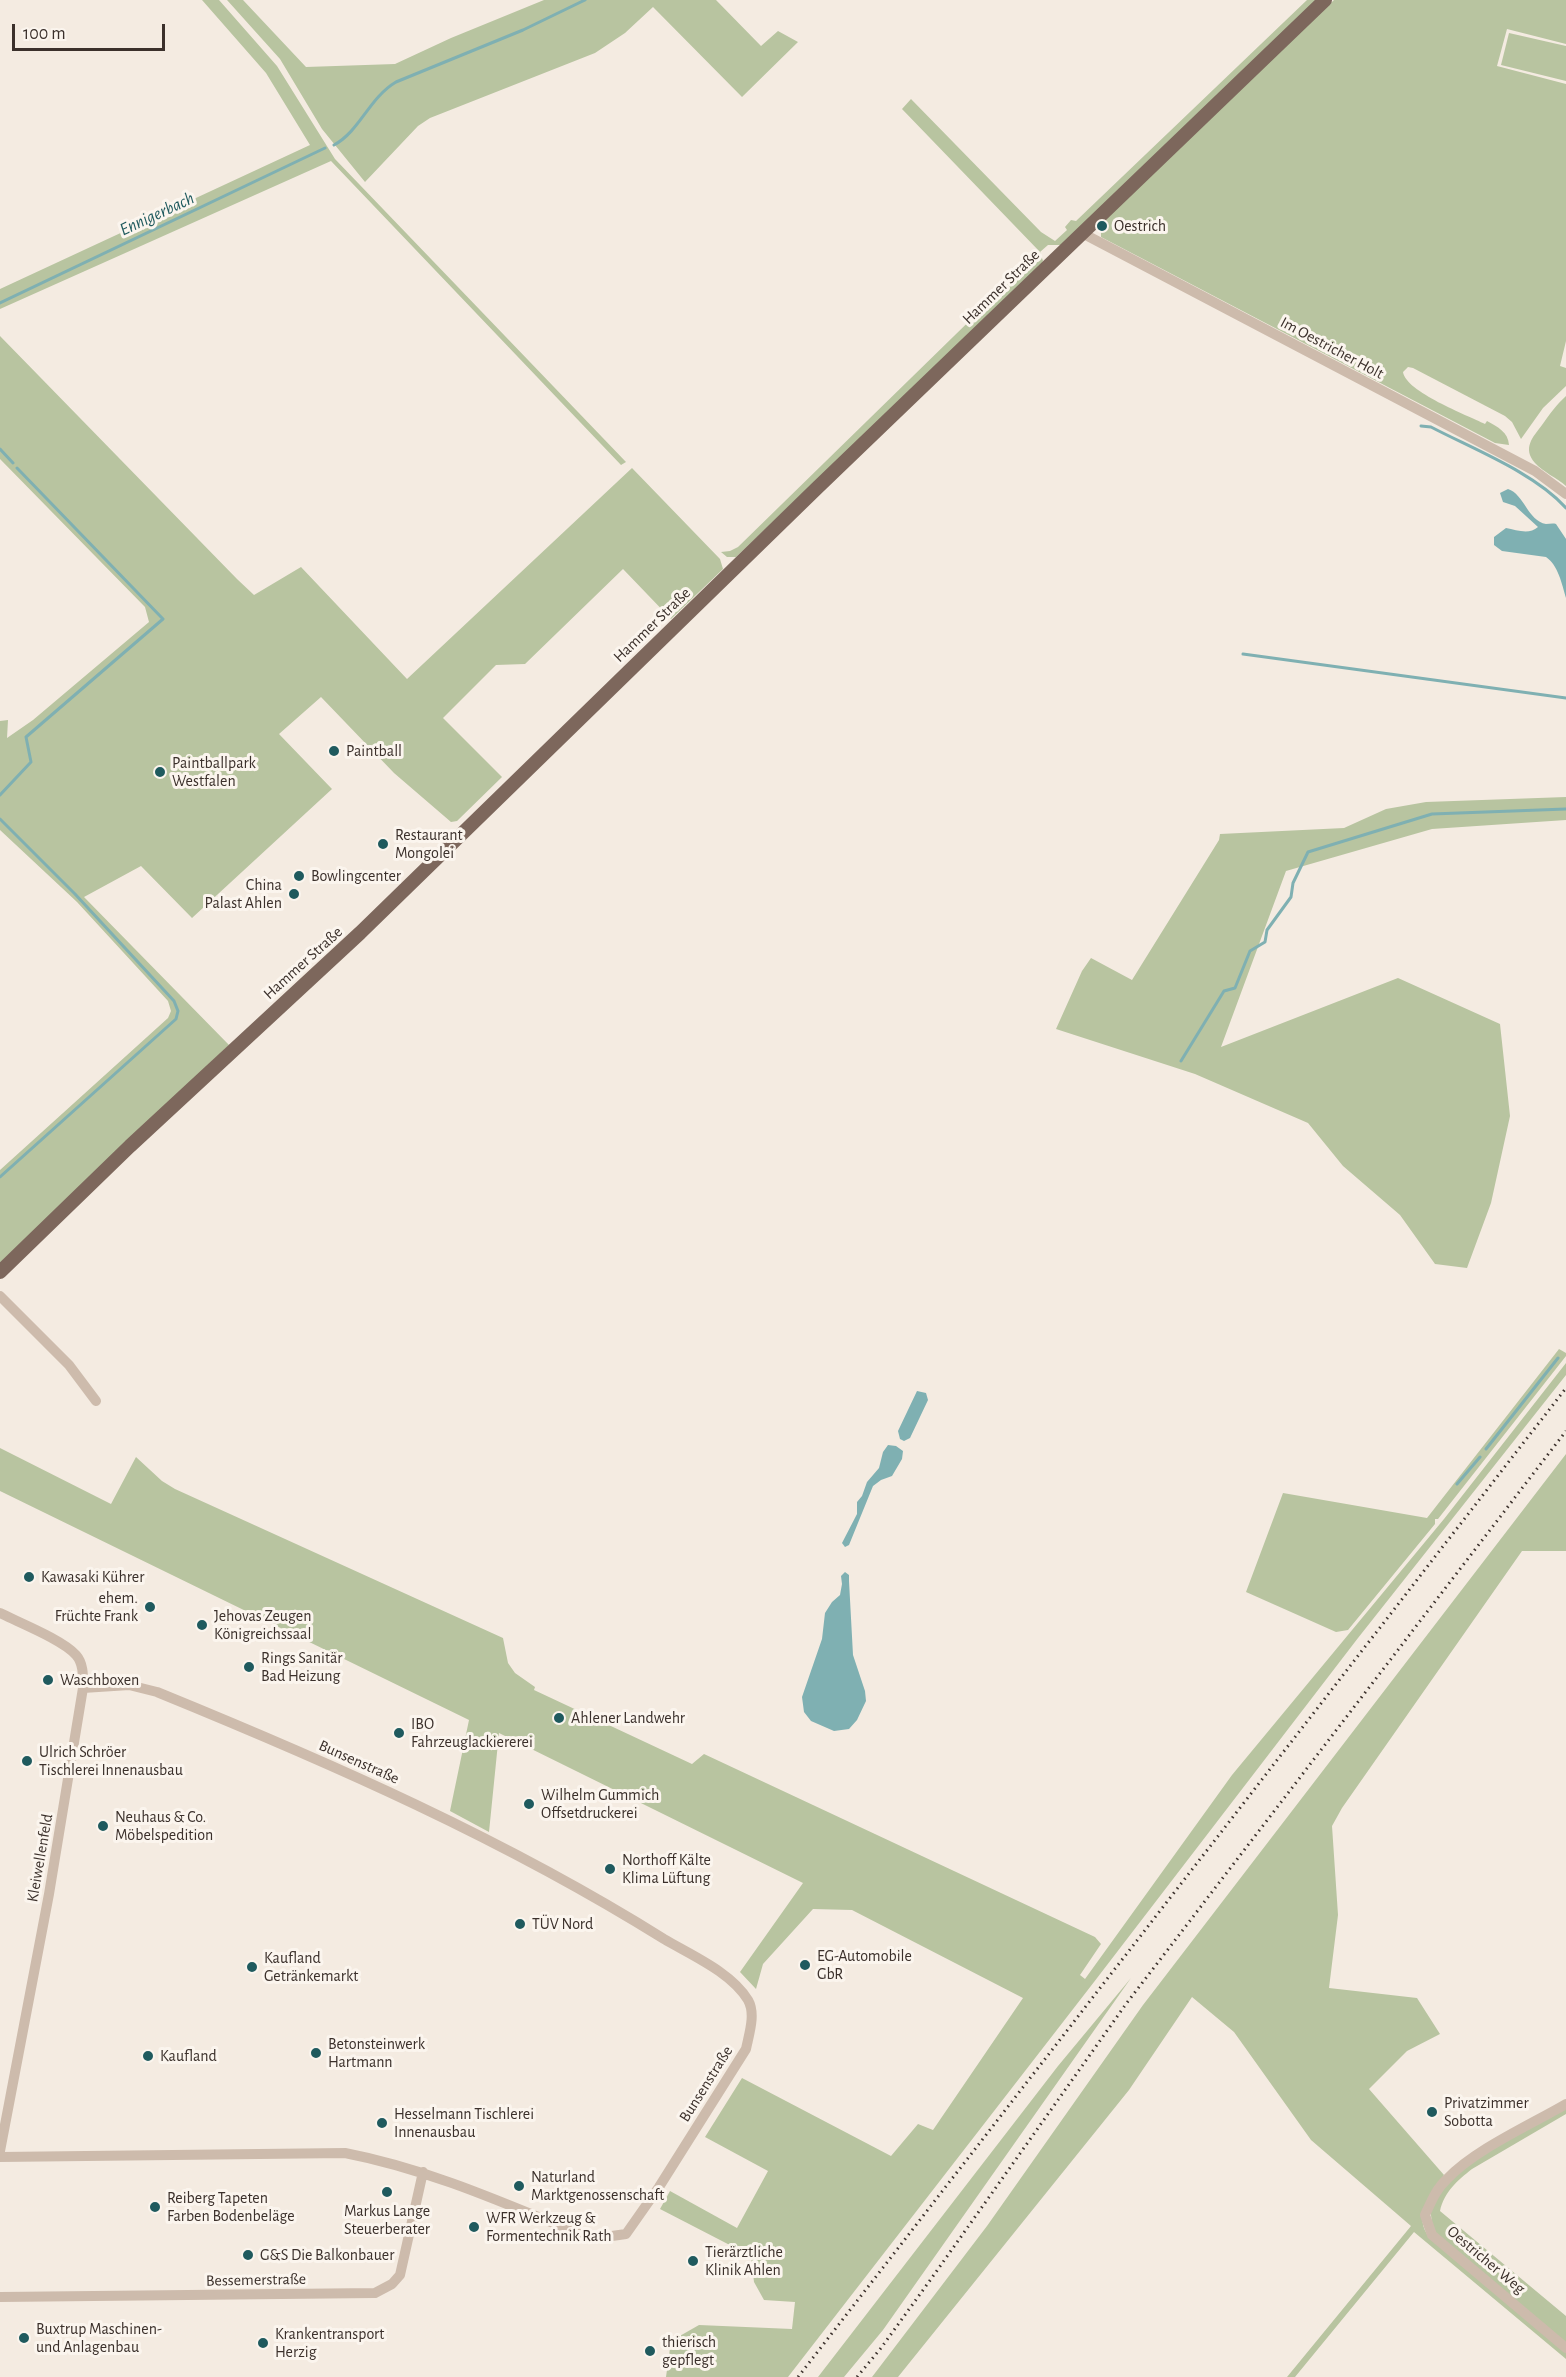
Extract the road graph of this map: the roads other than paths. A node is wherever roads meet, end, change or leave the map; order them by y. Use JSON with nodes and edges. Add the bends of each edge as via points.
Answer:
{"nodes":[{"id":1,"x":1325,"y":0,"type":"edge"},
{"id":2,"x":1082,"y":233,"type":"junction"},
{"id":3,"x":1566,"y":494,"type":"edge"},
{"id":4,"x":0,"y":1272,"type":"edge"},
{"id":5,"x":0,"y":1296,"type":"edge"},
{"id":6,"x":96,"y":1401,"type":"dead end"},
{"id":7,"x":0,"y":1614,"type":"edge"},
{"id":8,"x":83,"y":1688,"type":"junction"},
{"id":9,"x":1566,"y":2104,"type":"edge"},
{"id":10,"x":0,"y":2151,"type":"edge"},
{"id":11,"x":0,"y":2157,"type":"edge"},
{"id":12,"x":423,"y":2172,"type":"junction"},
{"id":13,"x":0,"y":2297,"type":"edge"},
{"id":14,"x":1566,"y":2348,"type":"edge"}],
"edges":[{"from":1,"to":2,"type":"main road","name":"Hammer Straße"},
{"from":2,"to":3,"type":"street","name":"Im Oestricher Holt","via":[[1535,471]]},
{"from":2,"to":4,"type":"main road","name":"Hammer Straße","via":[[395,900]]},
{"from":5,"to":6,"type":"street","via":[[69,1365]]},
{"from":7,"to":8,"type":"street","name":"Kleiwellenfeld","via":[[78,1657]]},
{"from":8,"to":10,"type":"street","name":"Kleiwellenfeld","via":[[48,1901]]},
{"from":8,"to":12,"type":"street","name":"Bunsenstraße","via":[[129,1685],[157,1692],[390,1791],[614,1908],[728,1977],[749,2002],[752,2023],[746,2049],[626,2234],[582,2235]]},
{"from":9,"to":14,"type":"street","name":"Oestricher Weg","via":[[1464,2164],[1432,2198],[1425,2215],[1432,2235]]},
{"from":11,"to":12,"type":"street","name":"Bunsenstraße","via":[[345,2153]]},
{"from":12,"to":13,"type":"street","name":"Bessemerstraße","via":[[400,2275],[375,2293]]}]}
